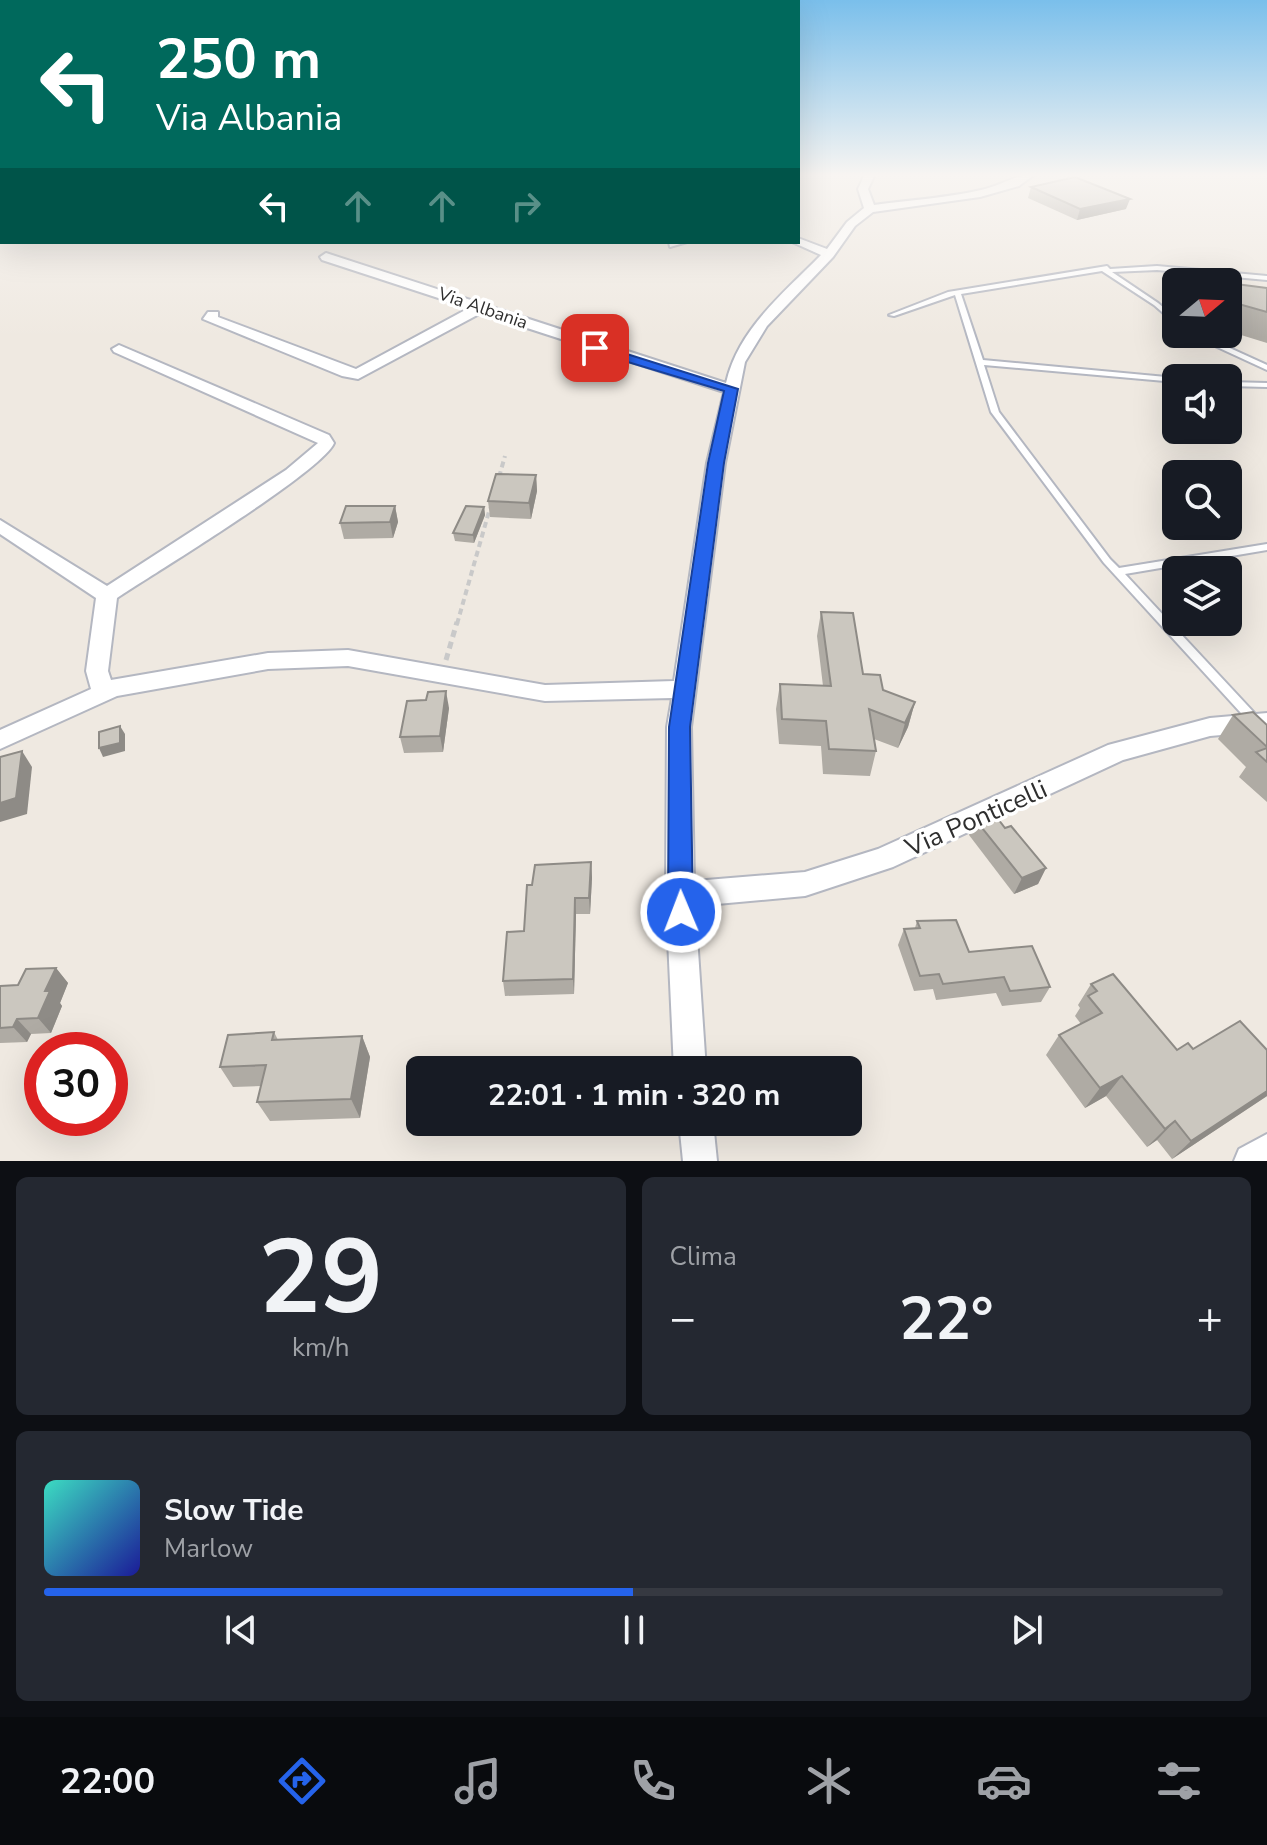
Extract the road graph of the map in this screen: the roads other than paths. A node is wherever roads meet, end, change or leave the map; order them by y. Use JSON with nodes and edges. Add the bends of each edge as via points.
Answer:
{"nodes":[{"id":1,"x":848,"y":228,"type":"edge"},
{"id":2,"x":800,"y":243,"type":"edge"},
{"id":3,"x":829,"y":254,"type":"junction"},
{"id":4,"x":326,"y":257,"type":"dead end"},
{"id":5,"x":1107,"y":268,"type":"junction"},
{"id":6,"x":1267,"y":270,"type":"edge"},
{"id":7,"x":1248,"y":275,"type":"junction"},
{"id":8,"x":1267,"y":278,"type":"edge"},
{"id":9,"x":957,"y":292,"type":"junction"},
{"id":10,"x":481,"y":307,"type":"junction"},
{"id":11,"x":1162,"y":309,"type":"edge"},
{"id":12,"x":213,"y":315,"type":"dead end"},
{"id":13,"x":892,"y":315,"type":"dead end"},
{"id":14,"x":1223,"y":348,"type":"edge"},
{"id":15,"x":119,"y":349,"type":"dead end"},
{"id":16,"x":980,"y":362,"type":"junction"},
{"id":17,"x":1267,"y":368,"type":"edge"},
{"id":18,"x":1162,"y":379,"type":"edge"},
{"id":19,"x":1242,"y":384,"type":"edge"},
{"id":20,"x":1267,"y":385,"type":"edge"},
{"id":21,"x":731,"y":389,"type":"junction"},
{"id":22,"x":0,"y":526,"type":"edge"},
{"id":23,"x":1267,"y":547,"type":"edge"},
{"id":24,"x":1117,"y":572,"type":"junction"},
{"id":25,"x":107,"y":595,"type":"junction"},
{"id":26,"x":684,"y":689,"type":"junction"},
{"id":27,"x":103,"y":692,"type":"junction"},
{"id":28,"x":1262,"y":722,"type":"edge"},
{"id":29,"x":0,"y":740,"type":"edge"},
{"id":30,"x":680,"y":895,"type":"junction"},
{"id":31,"x":689,"y":1056,"type":"edge"},
{"id":32,"x":697,"y":1136,"type":"edge"},
{"id":33,"x":1267,"y":1151,"type":"edge"},
{"id":34,"x":700,"y":1161,"type":"edge"},
{"id":35,"x":1251,"y":1161,"type":"edge"}],
"edges":[{"from":1,"to":3,"type":"street"},
{"from":2,"to":3,"type":"street"},
{"from":3,"to":21,"type":"street","via":[[761,324],[738,362]]},
{"from":4,"to":10,"type":"street","name":"Via Albania"},
{"from":5,"to":7,"type":"lane"},
{"from":5,"to":9,"type":"lane"},
{"from":5,"to":11,"type":"lane","via":[[1108,275]]},
{"from":6,"to":7,"type":"lane"},
{"from":7,"to":8,"type":"lane"},
{"from":9,"to":13,"type":"lane"},
{"from":9,"to":16,"type":"lane"},
{"from":10,"to":12,"type":"street","via":[[358,374],[210,319]]},
{"from":10,"to":21,"type":"street","name":"Via Albania"},
{"from":14,"to":17,"type":"lane"},
{"from":15,"to":25,"type":"street","via":[[326,443],[292,474]]},
{"from":16,"to":18,"type":"lane"},
{"from":16,"to":24,"type":"lane","via":[[995,412]]},
{"from":19,"to":20,"type":"lane"},
{"from":21,"to":26,"type":"street"},
{"from":22,"to":25,"type":"street"},
{"from":23,"to":24,"type":"lane"},
{"from":24,"to":28,"type":"lane"},
{"from":25,"to":27,"type":"street","via":[[97,671]]},
{"from":26,"to":27,"type":"street","via":[[545,693],[348,658],[268,661]]},
{"from":26,"to":30,"type":"street","via":[[679,727]]},
{"from":27,"to":29,"type":"street"},
{"from":28,"to":30,"type":"street","name":"Via Ponticelli","via":[[1210,727],[1117,752],[884,859],[805,884]]},
{"from":30,"to":31,"type":"street"},
{"from":32,"to":34,"type":"street"},
{"from":33,"to":35,"type":"street"}]}
